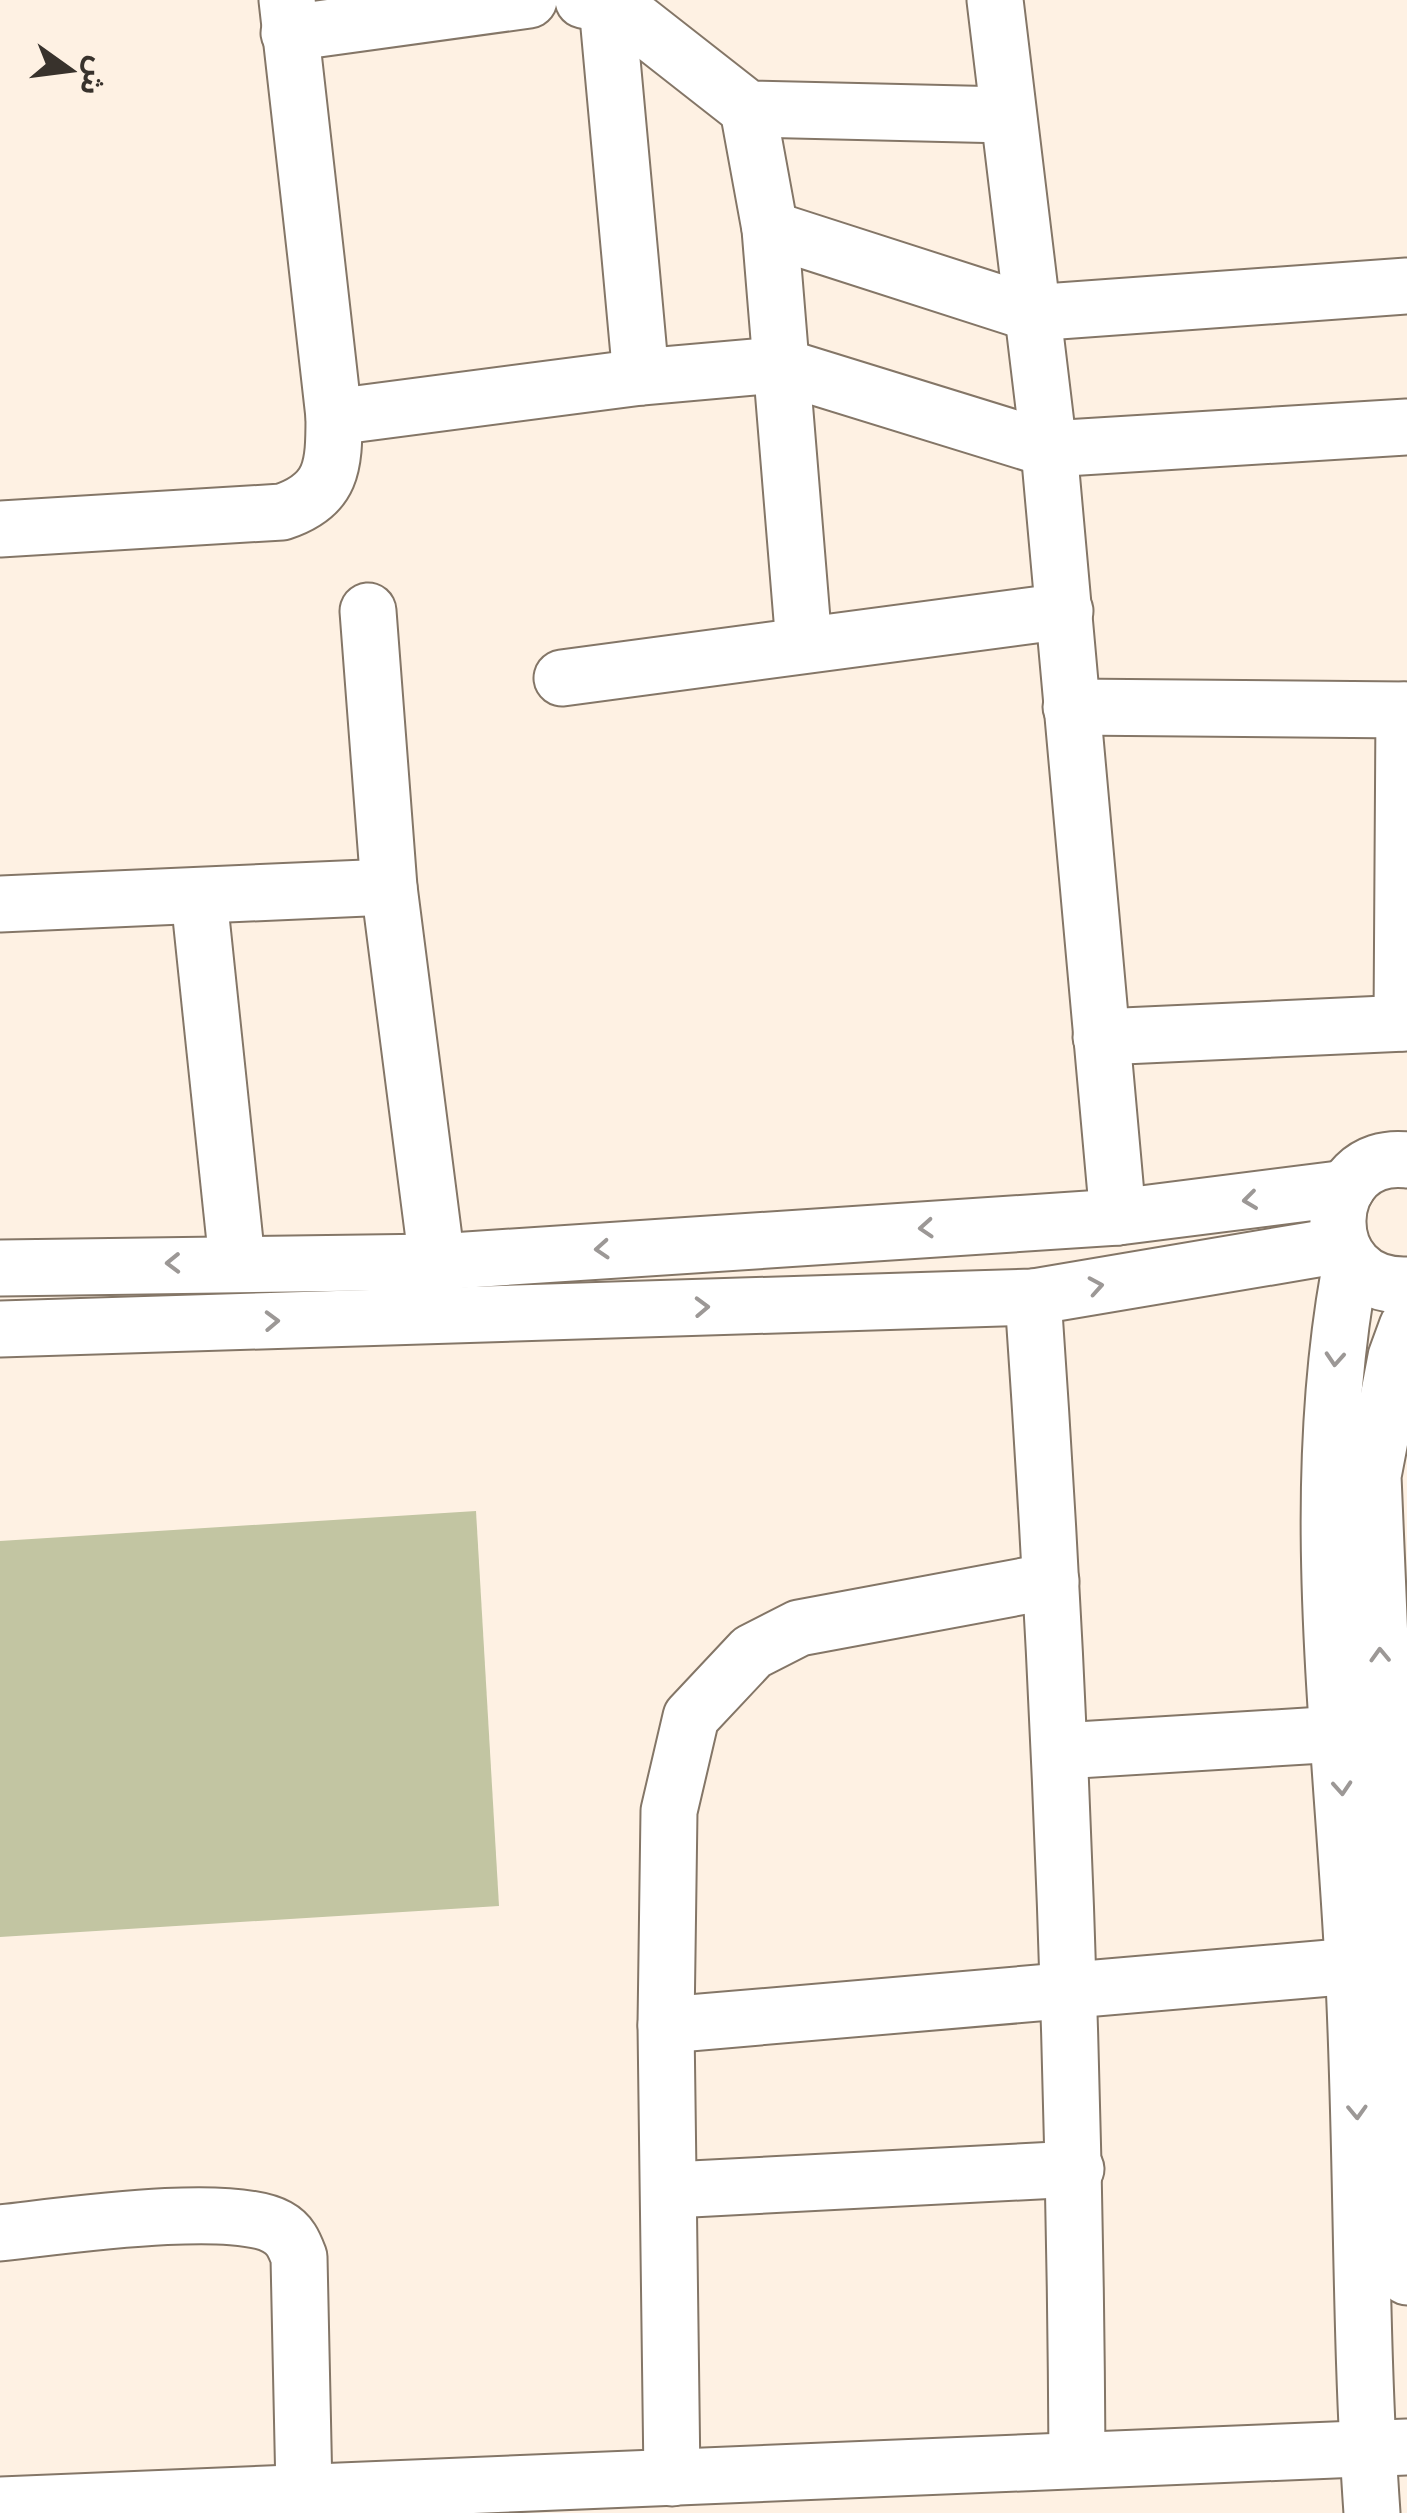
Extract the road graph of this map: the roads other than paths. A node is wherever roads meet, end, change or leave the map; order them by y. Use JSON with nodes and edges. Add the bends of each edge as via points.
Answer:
{"nodes":[{"id":1,"x":529,"y":0,"type":"edge"},
{"id":2,"x":995,"y":0,"type":"edge"},
{"id":3,"x":595,"y":3,"type":"edge"},
{"id":4,"x":288,"y":16,"type":"edge"},
{"id":5,"x":670,"y":24,"type":"edge"},
{"id":6,"x":748,"y":110,"type":"junction"},
{"id":7,"x":1008,"y":115,"type":"junction"},
{"id":8,"x":770,"y":229,"type":"junction"},
{"id":9,"x":1407,"y":286,"type":"edge"},
{"id":10,"x":1032,"y":313,"type":"junction"},
{"id":11,"x":777,"y":365,"type":"junction"},
{"id":12,"x":641,"y":377,"type":"junction"},
{"id":13,"x":334,"y":418,"type":"junction"},
{"id":14,"x":1407,"y":427,"type":"edge"},
{"id":15,"x":1049,"y":449,"type":"junction"},
{"id":16,"x":0,"y":530,"type":"edge"},
{"id":17,"x":368,"y":611,"type":"dead end"},
{"id":18,"x":1065,"y":611,"type":"junction"},
{"id":19,"x":804,"y":644,"type":"junction"},
{"id":20,"x":562,"y":678,"type":"dead end"},
{"id":21,"x":1071,"y":707,"type":"junction"},
{"id":22,"x":1405,"y":710,"type":"edge"},
{"id":23,"x":389,"y":887,"type":"junction"},
{"id":24,"x":199,"y":898,"type":"junction"},
{"id":25,"x":0,"y":904,"type":"edge"},
{"id":26,"x":1404,"y":1023,"type":"edge"},
{"id":27,"x":1100,"y":1037,"type":"junction"},
{"id":28,"x":1407,"y":1160,"type":"edge"},
{"id":29,"x":1346,"y":1188,"type":"junction"},
{"id":30,"x":1118,"y":1217,"type":"junction"},
{"id":31,"x":1346,"y":1254,"type":"junction"},
{"id":32,"x":237,"y":1262,"type":"junction"},
{"id":33,"x":438,"y":1262,"type":"junction"},
{"id":34,"x":0,"y":1268,"type":"edge"},
{"id":35,"x":1407,"y":1285,"type":"edge"},
{"id":36,"x":1032,"y":1297,"type":"junction"},
{"id":37,"x":1407,"y":1327,"type":"edge"},
{"id":38,"x":0,"y":1329,"type":"edge"},
{"id":39,"x":1390,"y":1478,"type":"edge"},
{"id":40,"x":1051,"y":1581,"type":"junction"},
{"id":41,"x":1338,"y":1734,"type":"junction"},
{"id":42,"x":1061,"y":1751,"type":"junction"},
{"id":43,"x":1354,"y":1966,"type":"junction"},
{"id":44,"x":1070,"y":1988,"type":"junction"},
{"id":45,"x":666,"y":2026,"type":"junction"},
{"id":46,"x":1403,"y":2100,"type":"edge"},
{"id":47,"x":1076,"y":2168,"type":"junction"},
{"id":48,"x":672,"y":2190,"type":"junction"},
{"id":49,"x":0,"y":2233,"type":"edge"},
{"id":50,"x":1407,"y":2277,"type":"edge"},
{"id":51,"x":1387,"y":2449,"type":"edge"},
{"id":52,"x":1077,"y":2458,"type":"junction"},
{"id":53,"x":699,"y":2489,"type":"edge"},
{"id":54,"x":304,"y":2491,"type":"junction"},
{"id":55,"x":502,"y":2498,"type":"edge"},
{"id":56,"x":0,"y":2505,"type":"edge"},
{"id":57,"x":1372,"y":2513,"type":"edge"}],
"edges":[{"from":1,"to":4,"type":"street"},
{"from":2,"to":7,"type":"street"},
{"from":3,"to":5,"type":"street"},
{"from":3,"to":12,"type":"street"},
{"from":4,"to":13,"type":"street"},
{"from":5,"to":6,"type":"street"},
{"from":6,"to":7,"type":"street"},
{"from":6,"to":8,"type":"street"},
{"from":7,"to":10,"type":"street"},
{"from":8,"to":10,"type":"street"},
{"from":8,"to":11,"type":"street"},
{"from":9,"to":10,"type":"street"},
{"from":10,"to":15,"type":"street"},
{"from":11,"to":12,"type":"street"},
{"from":11,"to":15,"type":"street"},
{"from":11,"to":19,"type":"street"},
{"from":12,"to":13,"type":"street"},
{"from":13,"to":16,"type":"street","via":[[328,476],[293,509]]},
{"from":14,"to":15,"type":"street"},
{"from":15,"to":18,"type":"street"},
{"from":17,"to":23,"type":"street"},
{"from":18,"to":19,"type":"street"},
{"from":18,"to":21,"type":"street"},
{"from":19,"to":20,"type":"street"},
{"from":21,"to":22,"type":"street"},
{"from":21,"to":27,"type":"street"},
{"from":22,"to":26,"type":"street"},
{"from":23,"to":24,"type":"street"},
{"from":23,"to":33,"type":"street"},
{"from":24,"to":25,"type":"street"},
{"from":24,"to":32,"type":"street"},
{"from":26,"to":27,"type":"street"},
{"from":27,"to":30,"type":"street"},
{"from":28,"to":29,"type":"street","via":[[1377,1163]]},
{"from":29,"to":30,"type":"street","one_way":true},
{"from":29,"to":31,"type":"street","via":[[1336,1226]]},
{"from":30,"to":33,"type":"street","one_way":true},
{"from":31,"to":35,"type":"street","via":[[1384,1284]]},
{"from":36,"to":31,"type":"street","one_way":true},
{"from":31,"to":41,"type":"street","one_way":true,"via":[[1327,1494]]},
{"from":32,"to":33,"type":"street"},
{"from":32,"to":34,"type":"street","one_way":true},
{"from":38,"to":36,"type":"street","one_way":true},
{"from":36,"to":40,"type":"street"},
{"from":37,"to":39,"type":"street","via":[[1396,1357]]},
{"from":46,"to":39,"type":"street","one_way":true},
{"from":40,"to":42,"type":"street"},
{"from":40,"to":45,"type":"street","via":[[799,1628],[752,1652],[721,1680],[692,1717],[669,1810]]},
{"from":41,"to":42,"type":"street"},
{"from":41,"to":43,"type":"street","one_way":true},
{"from":42,"to":44,"type":"street"},
{"from":43,"to":44,"type":"street"},
{"from":43,"to":51,"type":"street","one_way":true},
{"from":44,"to":45,"type":"street"},
{"from":44,"to":47,"type":"street"},
{"from":45,"to":48,"type":"street"},
{"from":46,"to":50,"type":"street"},
{"from":47,"to":48,"type":"street"},
{"from":47,"to":52,"type":"street"},
{"from":48,"to":53,"type":"street"},
{"from":49,"to":54,"type":"street","via":[[215,2217],[276,2226],[291,2238],[299,2257]]},
{"from":51,"to":52,"type":"street"},
{"from":51,"to":57,"type":"street"},
{"from":52,"to":53,"type":"street"},
{"from":53,"to":55,"type":"street"},
{"from":54,"to":55,"type":"street"},
{"from":54,"to":56,"type":"street"}]}
